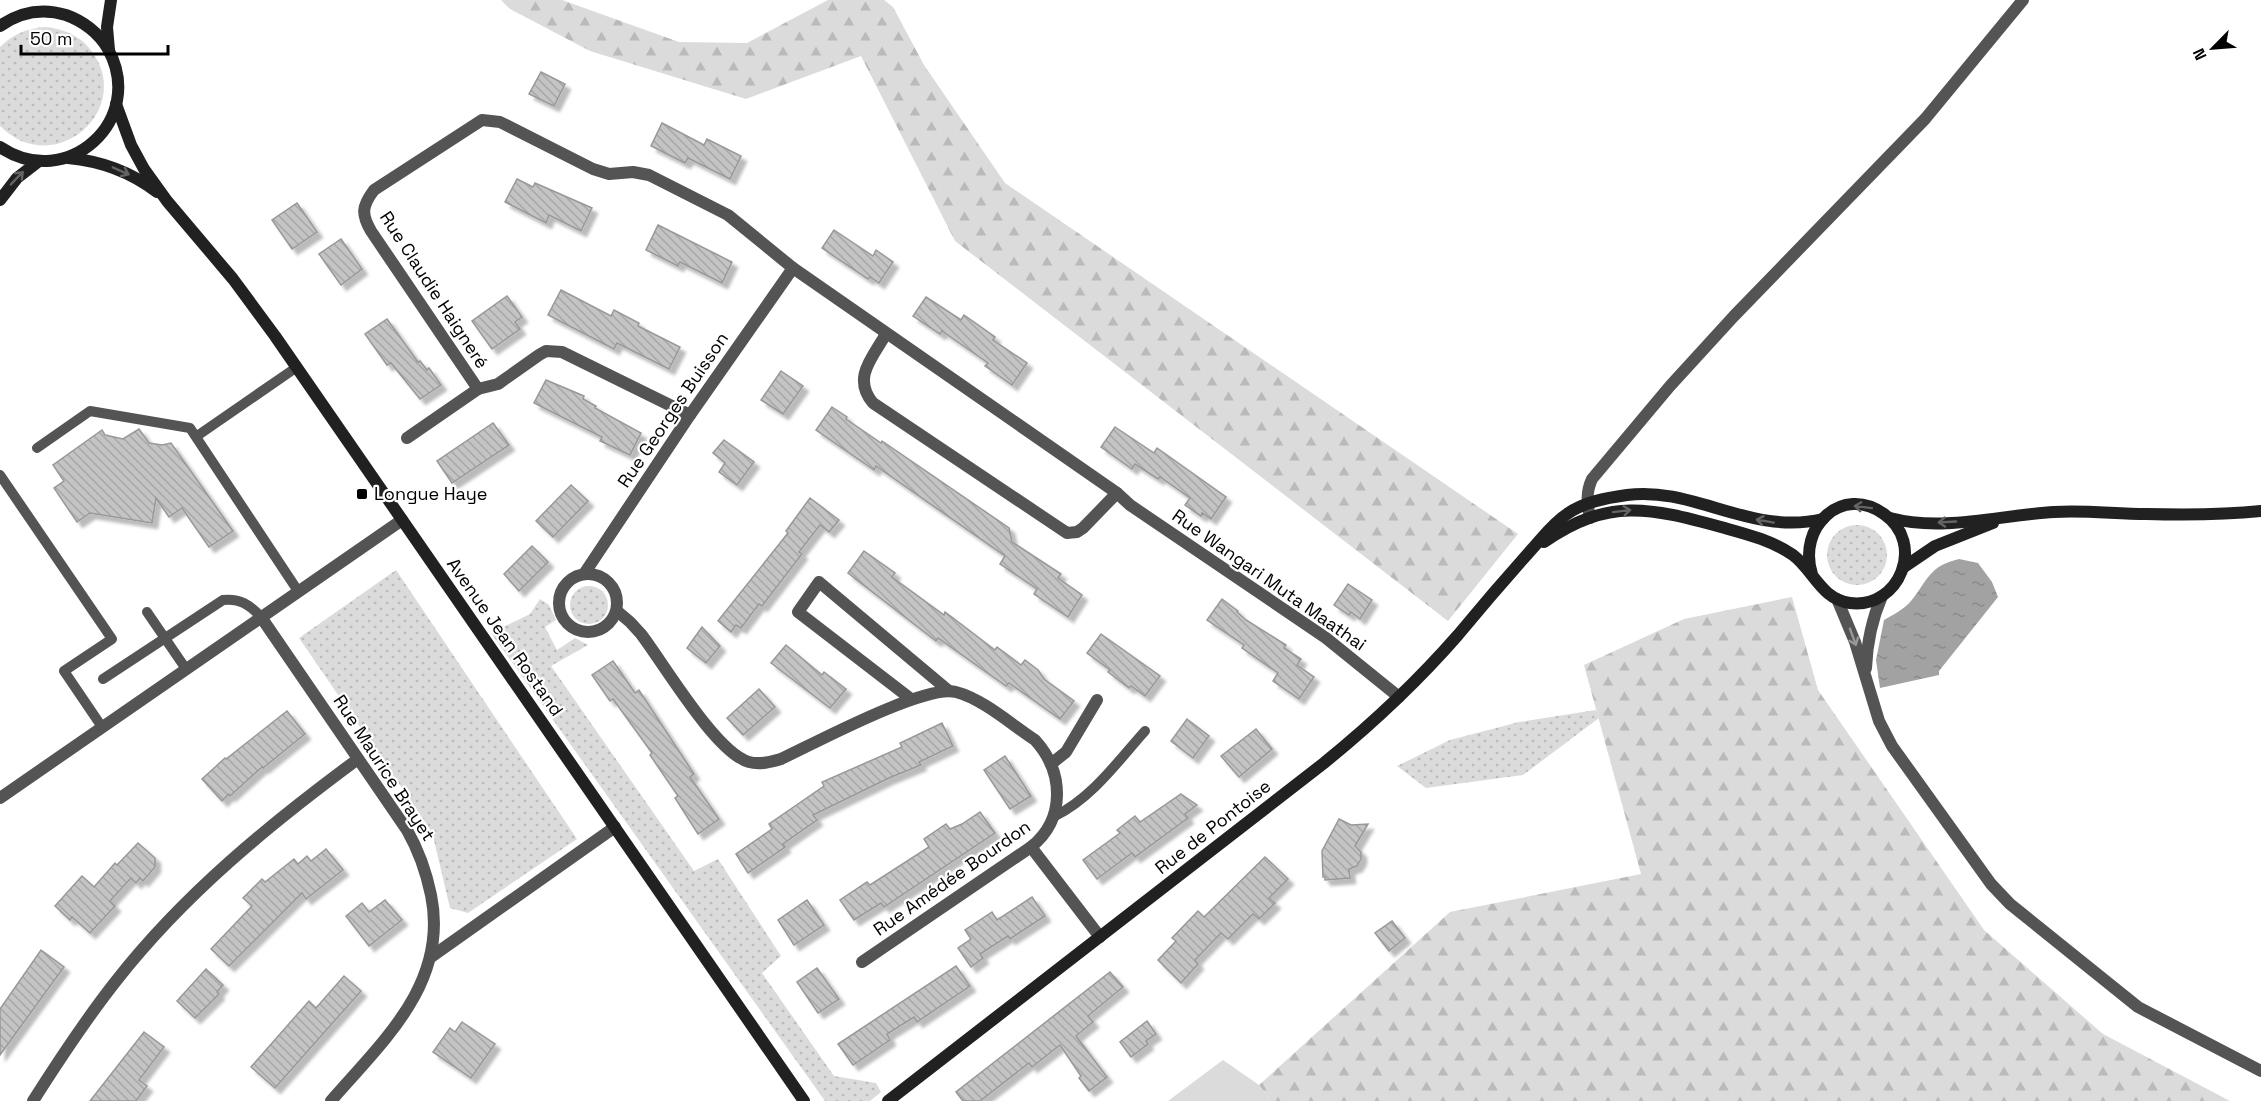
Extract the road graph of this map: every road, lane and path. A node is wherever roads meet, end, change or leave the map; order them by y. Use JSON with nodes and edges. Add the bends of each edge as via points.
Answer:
{"nodes":[{"id":1,"x":55,"y":0,"type":"edge"},
{"id":2,"x":111,"y":0,"type":"edge"},
{"id":3,"x":2023,"y":0,"type":"edge"},
{"id":4,"x":42,"y":12,"type":"junction"},
{"id":5,"x":6,"y":19,"type":"edge"},
{"id":6,"x":0,"y":26,"type":"edge"},
{"id":7,"x":109,"y":51,"type":"junction"},
{"id":8,"x":116,"y":104,"type":"junction"},
{"id":9,"x":0,"y":147,"type":"edge"},
{"id":10,"x":68,"y":158,"type":"junction"},
{"id":11,"x":39,"y":161,"type":"junction"},
{"id":12,"x":0,"y":200,"type":"edge"},
{"id":13,"x":167,"y":201,"type":"junction"},
{"id":14,"x":793,"y":268,"type":"junction"},
{"id":15,"x":886,"y":334,"type":"junction"},
{"id":16,"x":297,"y":367,"type":"junction"},
{"id":17,"x":478,"y":389,"type":"junction"},
{"id":18,"x":690,"y":415,"type":"junction"},
{"id":19,"x":196,"y":436,"type":"junction"},
{"id":20,"x":407,"y":438,"type":"dead end"},
{"id":21,"x":37,"y":448,"type":"dead end"},
{"id":22,"x":0,"y":475,"type":"edge"},
{"id":23,"x":1117,"y":493,"type":"junction"},
{"id":24,"x":1587,"y":504,"type":"junction"},
{"id":25,"x":2261,"y":511,"type":"edge"},
{"id":26,"x":1590,"y":518,"type":"junction"},
{"id":27,"x":1890,"y":518,"type":"junction"},
{"id":28,"x":2005,"y":518,"type":"junction"},
{"id":29,"x":1822,"y":519,"type":"junction"},
{"id":30,"x":402,"y":520,"type":"junction"},
{"id":31,"x":1531,"y":551,"type":"junction"},
{"id":32,"x":1904,"y":567,"type":"junction"},
{"id":33,"x":584,"y":574,"type":"junction"},
{"id":34,"x":1812,"y":574,"type":"junction"},
{"id":35,"x":298,"y":591,"type":"junction"},
{"id":36,"x":1882,"y":596,"type":"junction"},
{"id":37,"x":1837,"y":599,"type":"junction"},
{"id":38,"x":617,"y":611,"type":"junction"},
{"id":39,"x":147,"y":612,"type":"dead end"},
{"id":40,"x":261,"y":617,"type":"junction"},
{"id":41,"x":165,"y":637,"type":"junction"},
{"id":42,"x":186,"y":669,"type":"junction"},
{"id":43,"x":1866,"y":675,"type":"junction"},
{"id":44,"x":103,"y":679,"type":"dead end"},
{"id":45,"x":949,"y":691,"type":"junction"},
{"id":46,"x":1399,"y":697,"type":"junction"},
{"id":47,"x":911,"y":699,"type":"junction"},
{"id":48,"x":1097,"y":700,"type":"dead end"},
{"id":49,"x":102,"y":727,"type":"junction"},
{"id":50,"x":1145,"y":731,"type":"dead end"},
{"id":51,"x":358,"y":759,"type":"junction"},
{"id":52,"x":1052,"y":764,"type":"junction"},
{"id":53,"x":0,"y":798,"type":"edge"},
{"id":54,"x":1055,"y":816,"type":"junction"},
{"id":55,"x":615,"y":827,"type":"junction"},
{"id":56,"x":1031,"y":847,"type":"junction"},
{"id":57,"x":1100,"y":937,"type":"junction"},
{"id":58,"x":431,"y":957,"type":"junction"},
{"id":59,"x":862,"y":962,"type":"dead end"},
{"id":60,"x":2261,"y":1071,"type":"edge"},
{"id":61,"x":33,"y":1101,"type":"edge"},
{"id":62,"x":331,"y":1101,"type":"edge"},
{"id":63,"x":804,"y":1101,"type":"edge"},
{"id":64,"x":888,"y":1101,"type":"edge"}],
"edges":[{"from":1,"to":4,"type":"street"},
{"from":2,"to":7,"type":"street"},
{"from":3,"to":24,"type":"street","via":[[1925,119],[1670,386],[1593,479]]},
{"from":4,"to":5,"type":"street"},
{"from":4,"to":7,"type":"street","via":[[62,14],[81,22],[97,34]]},
{"from":5,"to":6,"type":"street"},
{"from":7,"to":8,"type":"street","via":[[118,77]]},
{"from":8,"to":10,"type":"street","via":[[97,140]]},
{"from":8,"to":13,"type":"street","name":"Avenue Jean Rostand","via":[[137,157]]},
{"from":9,"to":11,"type":"street"},
{"from":10,"to":11,"type":"street"},
{"from":10,"to":13,"type":"street","name":"Avenue Jean Rostand","one_way":true,"via":[[90,160],[121,171]]},
{"from":12,"to":11,"type":"street","one_way":true,"via":[[17,178]]},
{"from":13,"to":16,"type":"street","name":"Avenue Jean Rostand","via":[[240,288]]},
{"from":14,"to":15,"type":"street","name":"Rue Wangari Muta Maathai"},
{"from":14,"to":17,"type":"street","name":"Rue Claudie Haigneré","via":[[728,215],[649,175],[601,172],[500,122],[482,120],[374,190],[364,209],[371,231]]},
{"from":14,"to":18,"type":"street","name":"Rue Georges Buisson"},
{"from":15,"to":23,"type":"street","name":"Rue Wangari Muta Maathai"},
{"from":15,"to":23,"type":"street","via":[[863,378],[865,392],[873,403],[1067,533],[1083,528]]},
{"from":16,"to":19,"type":"lane"},
{"from":16,"to":30,"type":"street","name":"Avenue Jean Rostand"},
{"from":17,"to":18,"type":"street","via":[[498,384],[538,355],[554,350]]},
{"from":17,"to":20,"type":"street"},
{"from":18,"to":33,"type":"street","name":"Rue Georges Buisson"},
{"from":19,"to":21,"type":"lane","via":[[190,428],[90,411]]},
{"from":19,"to":35,"type":"lane"},
{"from":22,"to":49,"type":"lane","via":[[112,639],[64,671]]},
{"from":23,"to":46,"type":"street","name":"Rue Wangari Muta Maathai","via":[[1326,638]]},
{"from":24,"to":26,"type":"street"},
{"from":29,"to":24,"type":"street","name":"Rue de Pontoise","one_way":true,"via":[[1778,523],[1651,495],[1630,494]]},
{"from":24,"to":31,"type":"street","name":"Rue de Pontoise","via":[[1558,520]]},
{"from":25,"to":28,"type":"street","via":[[2170,515],[2056,512]]},
{"from":26,"to":31,"type":"street","via":[[1564,529]]},
{"from":26,"to":34,"type":"street","one_way":true,"via":[[1625,510],[1668,513],[1765,541],[1796,557]]},
{"from":28,"to":27,"type":"street","one_way":true,"via":[[1933,523]]},
{"from":27,"to":29,"type":"street","one_way":true,"via":[[1878,510],[1856,505],[1841,507]]},
{"from":27,"to":32,"type":"street","via":[[1905,544]]},
{"from":28,"to":32,"type":"street","via":[[1935,546]]},
{"from":29,"to":34,"type":"street","via":[[1808,545]]},
{"from":30,"to":35,"type":"street"},
{"from":30,"to":55,"type":"street","name":"Avenue Jean Rostand"},
{"from":31,"to":46,"type":"street","name":"Rue de Pontoise"},
{"from":32,"to":36,"type":"street","via":[[1894,586]]},
{"from":33,"to":38,"type":"street","via":[[601,577],[611,584]]},
{"from":33,"to":38,"type":"street","name":"Rue Georges Buisson","via":[[569,581],[562,590],[559,606],[565,621],[578,631],[594,632],[608,625]]},
{"from":34,"to":37,"type":"street"},
{"from":35,"to":40,"type":"street"},
{"from":36,"to":37,"type":"street","via":[[1860,603]]},
{"from":36,"to":43,"type":"street","via":[[1871,629]]},
{"from":37,"to":43,"type":"street","one_way":true},
{"from":38,"to":47,"type":"street","via":[[653,650],[715,737],[733,755],[750,763],[781,759]]},
{"from":39,"to":41,"type":"lane"},
{"from":40,"to":41,"type":"lane","via":[[239,600],[223,600]]},
{"from":40,"to":42,"type":"street"},
{"from":40,"to":51,"type":"street","name":"Rue Maurice Brayet"},
{"from":41,"to":42,"type":"lane"},
{"from":41,"to":44,"type":"lane"},
{"from":42,"to":49,"type":"street"},
{"from":43,"to":60,"type":"street","via":[[1879,721],[1892,746],[2001,895],[2138,1007]]},
{"from":45,"to":47,"type":"street"},
{"from":45,"to":47,"type":"street","via":[[819,582],[798,612]]},
{"from":45,"to":52,"type":"street","via":[[978,702],[1035,740]]},
{"from":46,"to":57,"type":"street","name":"Rue de Pontoise","via":[[1324,763]]},
{"from":48,"to":52,"type":"street","via":[[1066,752]]},
{"from":49,"to":53,"type":"street"},
{"from":50,"to":54,"type":"lane","via":[[1086,796]]},
{"from":51,"to":58,"type":"street","name":"Rue Maurice Brayet","via":[[421,855],[434,909]]},
{"from":51,"to":61,"type":"street","via":[[271,825],[164,926],[103,998]]},
{"from":52,"to":54,"type":"street"},
{"from":54,"to":56,"type":"street","name":"Rue Amédée Bourdon","via":[[1046,834]]},
{"from":55,"to":58,"type":"street"},
{"from":55,"to":63,"type":"street","name":"Avenue Jean Rostand"},
{"from":56,"to":57,"type":"street"},
{"from":56,"to":59,"type":"street","name":"Rue Amédée Bourdon"},
{"from":57,"to":64,"type":"street","name":"Rue de Pontoise"},
{"from":58,"to":62,"type":"street","name":"Rue Maurice Brayet","via":[[420,988],[403,1017]]}]}
